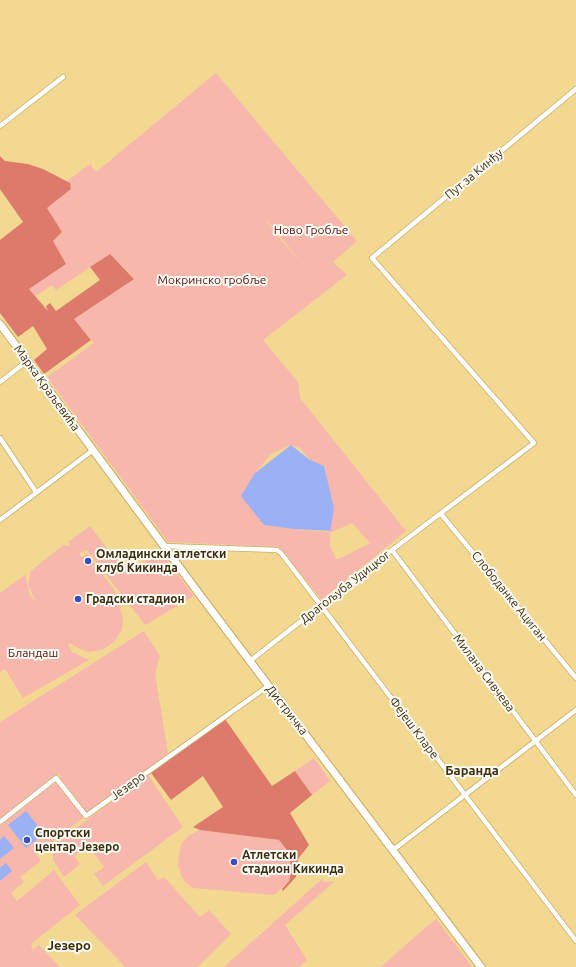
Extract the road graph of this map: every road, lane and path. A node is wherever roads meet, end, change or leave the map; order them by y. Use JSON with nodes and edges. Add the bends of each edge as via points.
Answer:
{"nodes":[{"id":1,"x":63,"y":77,"type":"dead end"},
{"id":2,"x":576,"y":89,"type":"edge"},
{"id":3,"x":0,"y":126,"type":"edge"},
{"id":4,"x":372,"y":258,"type":"joint"},
{"id":5,"x":0,"y":324,"type":"edge"},
{"id":6,"x":27,"y":361,"type":"junction"},
{"id":7,"x":0,"y":382,"type":"edge"},
{"id":8,"x":0,"y":438,"type":"edge"},
{"id":9,"x":94,"y":451,"type":"junction"},
{"id":10,"x":36,"y":492,"type":"junction"},
{"id":11,"x":441,"y":514,"type":"junction"},
{"id":12,"x":0,"y":520,"type":"edge"},
{"id":13,"x":164,"y":546,"type":"junction"},
{"id":14,"x":392,"y":550,"type":"junction"},
{"id":15,"x":322,"y":606,"type":"junction"},
{"id":16,"x":250,"y":661,"type":"junction"},
{"id":17,"x":576,"y":678,"type":"edge"},
{"id":18,"x":268,"y":686,"type":"junction"},
{"id":19,"x":576,"y":710,"type":"edge"},
{"id":20,"x":536,"y":742,"type":"junction"},
{"id":21,"x":466,"y":795,"type":"junction"},
{"id":22,"x":576,"y":795,"type":"edge"},
{"id":23,"x":0,"y":822,"type":"edge"},
{"id":24,"x":393,"y":850,"type":"junction"},
{"id":25,"x":576,"y":941,"type":"edge"},
{"id":26,"x":482,"y":967,"type":"edge"}],
"edges":[{"from":1,"to":3,"type":"street"},
{"from":2,"to":4,"type":"street","name":"Пут за Кинђу"},
{"from":4,"to":11,"type":"street","name":"Драгољуба Удицког","via":[[534,443]]},
{"from":5,"to":6,"type":"main road","name":"Марка Краљевића"},
{"from":6,"to":7,"type":"street"},
{"from":6,"to":9,"type":"main road","name":"Марка Краљевића"},
{"from":8,"to":10,"type":"street"},
{"from":9,"to":10,"type":"street"},
{"from":9,"to":13,"type":"main road","name":"Дистричка"},
{"from":10,"to":12,"type":"street"},
{"from":11,"to":14,"type":"street","name":"Драгољуба Удицког"},
{"from":11,"to":17,"type":"street","name":"Слободанке Ациган"},
{"from":13,"to":15,"type":"street","name":"Фејеш Кларе","via":[[277,550]]},
{"from":13,"to":16,"type":"main road","name":"Дистричка"},
{"from":14,"to":15,"type":"street","name":"Драгољуба Удицког"},
{"from":14,"to":20,"type":"street","name":"Милана Сивчева"},
{"from":15,"to":16,"type":"street","name":"Драгољуба Удицког"},
{"from":15,"to":21,"type":"street","name":"Фејеш Кларе"},
{"from":16,"to":18,"type":"main road","name":"Дистричка"},
{"from":18,"to":23,"type":"street","name":"Језеро","via":[[86,816],[56,778]]},
{"from":18,"to":24,"type":"main road","name":"Дистричка"},
{"from":19,"to":20,"type":"street"},
{"from":20,"to":21,"type":"street"},
{"from":20,"to":22,"type":"street","name":"Милана Сивчева"},
{"from":21,"to":24,"type":"street"},
{"from":21,"to":25,"type":"street","name":"Фејеш Кларе"},
{"from":24,"to":26,"type":"main road","name":"Дистричка"}]}
